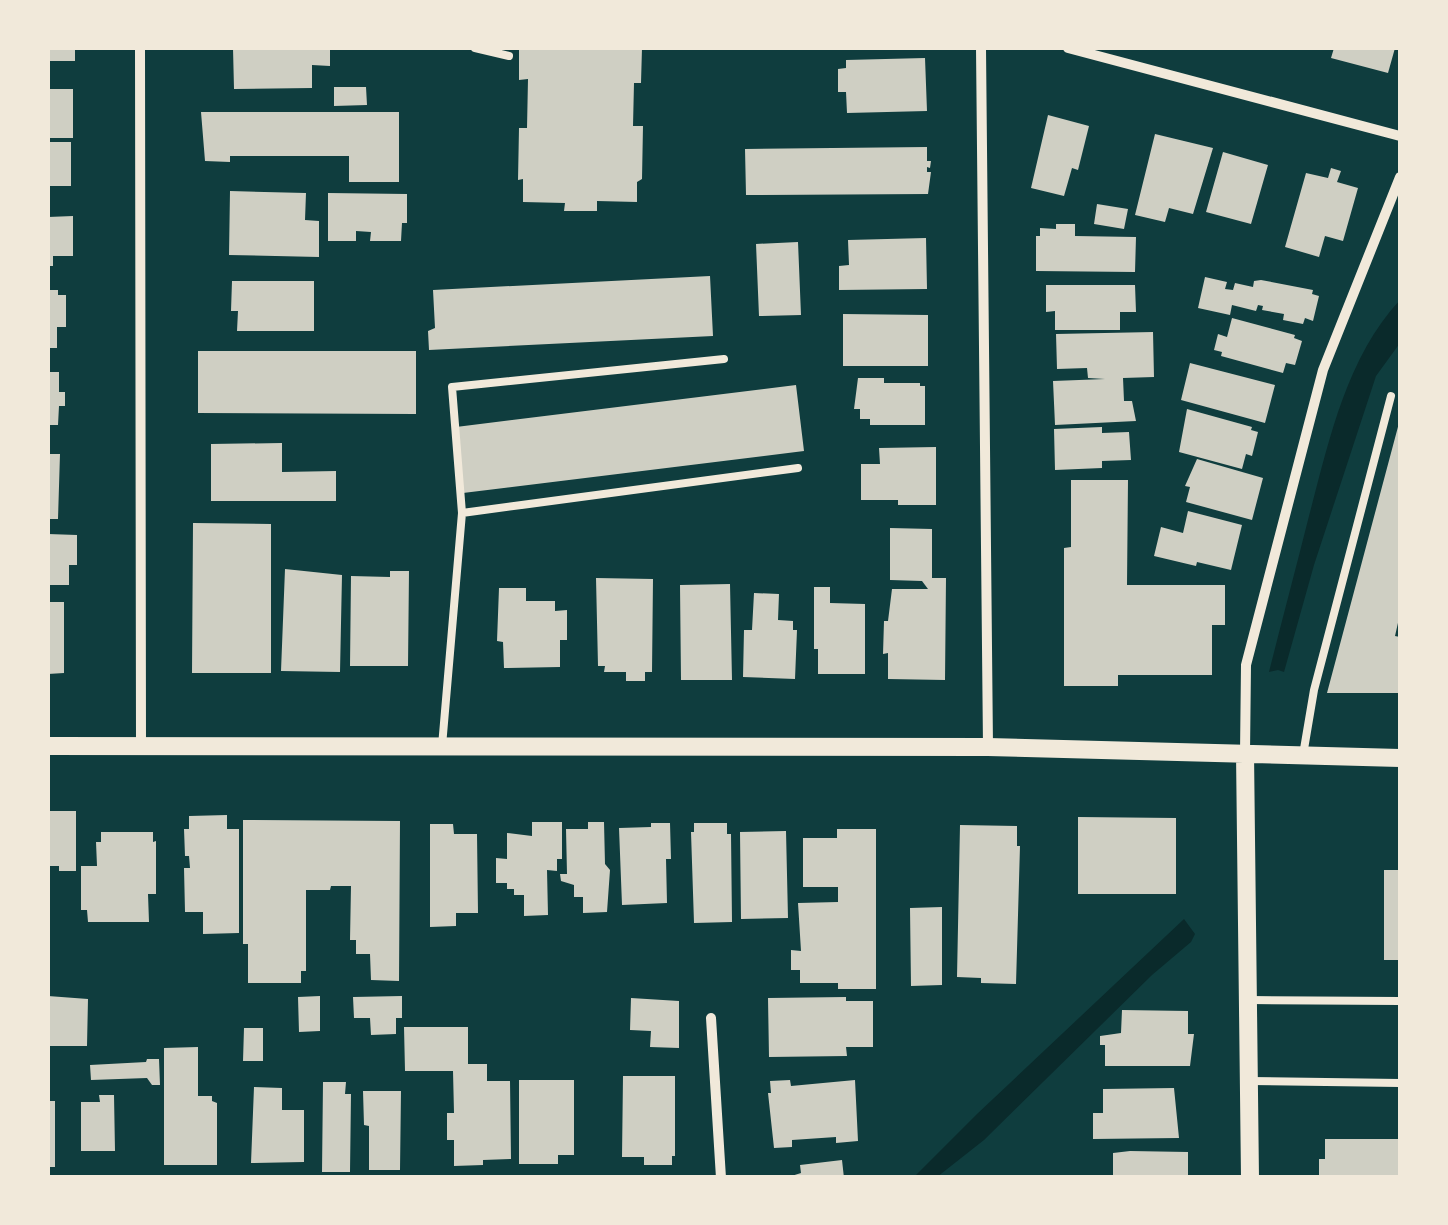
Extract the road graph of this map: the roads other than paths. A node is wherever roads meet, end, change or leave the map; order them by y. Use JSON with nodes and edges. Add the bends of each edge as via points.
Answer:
{"nodes":[{"id":1,"x":140,"y":48,"type":"edge"},
{"id":2,"x":475,"y":48,"type":"edge"},
{"id":3,"x":980,"y":48,"type":"edge"},
{"id":4,"x":1068,"y":48,"type":"edge"},
{"id":5,"x":508,"y":56,"type":"dead end"},
{"id":6,"x":1400,"y":136,"type":"edge"},
{"id":7,"x":1400,"y":178,"type":"edge"},
{"id":8,"x":724,"y":359,"type":"dead end"},
{"id":9,"x":1391,"y":396,"type":"dead end"},
{"id":10,"x":798,"y":468,"type":"dead end"},
{"id":11,"x":462,"y":513,"type":"junction"},
{"id":12,"x":48,"y":746,"type":"edge"},
{"id":13,"x":141,"y":746,"type":"junction"},
{"id":14,"x":442,"y":746,"type":"junction"},
{"id":15,"x":988,"y":747,"type":"junction"},
{"id":16,"x":1245,"y":753,"type":"junction"},
{"id":17,"x":1303,"y":755,"type":"junction"},
{"id":18,"x":1400,"y":758,"type":"edge"},
{"id":19,"x":1248,"y":1000,"type":"junction"},
{"id":20,"x":1400,"y":1001,"type":"edge"},
{"id":21,"x":711,"y":1018,"type":"dead end"},
{"id":22,"x":1250,"y":1082,"type":"junction"},
{"id":23,"x":1400,"y":1083,"type":"edge"},
{"id":24,"x":721,"y":1178,"type":"edge"},
{"id":25,"x":1250,"y":1178,"type":"edge"}],
"edges":[{"from":1,"to":13,"type":"street"},
{"from":2,"to":5,"type":"lane"},
{"from":3,"to":15,"type":"street"},
{"from":4,"to":6,"type":"street"},
{"from":7,"to":16,"type":"street","via":[[1323,370],[1246,665]]},
{"from":8,"to":11,"type":"lane","via":[[452,387]]},
{"from":9,"to":17,"type":"lane"},
{"from":10,"to":11,"type":"lane"},
{"from":11,"to":14,"type":"lane"},
{"from":12,"to":13,"type":"street"},
{"from":13,"to":14,"type":"street"},
{"from":14,"to":15,"type":"street"},
{"from":15,"to":16,"type":"street"},
{"from":16,"to":17,"type":"street"},
{"from":16,"to":19,"type":"street"},
{"from":17,"to":18,"type":"street"},
{"from":19,"to":20,"type":"lane"},
{"from":19,"to":22,"type":"street"},
{"from":21,"to":24,"type":"street"},
{"from":22,"to":23,"type":"lane"},
{"from":22,"to":25,"type":"street"}]}
